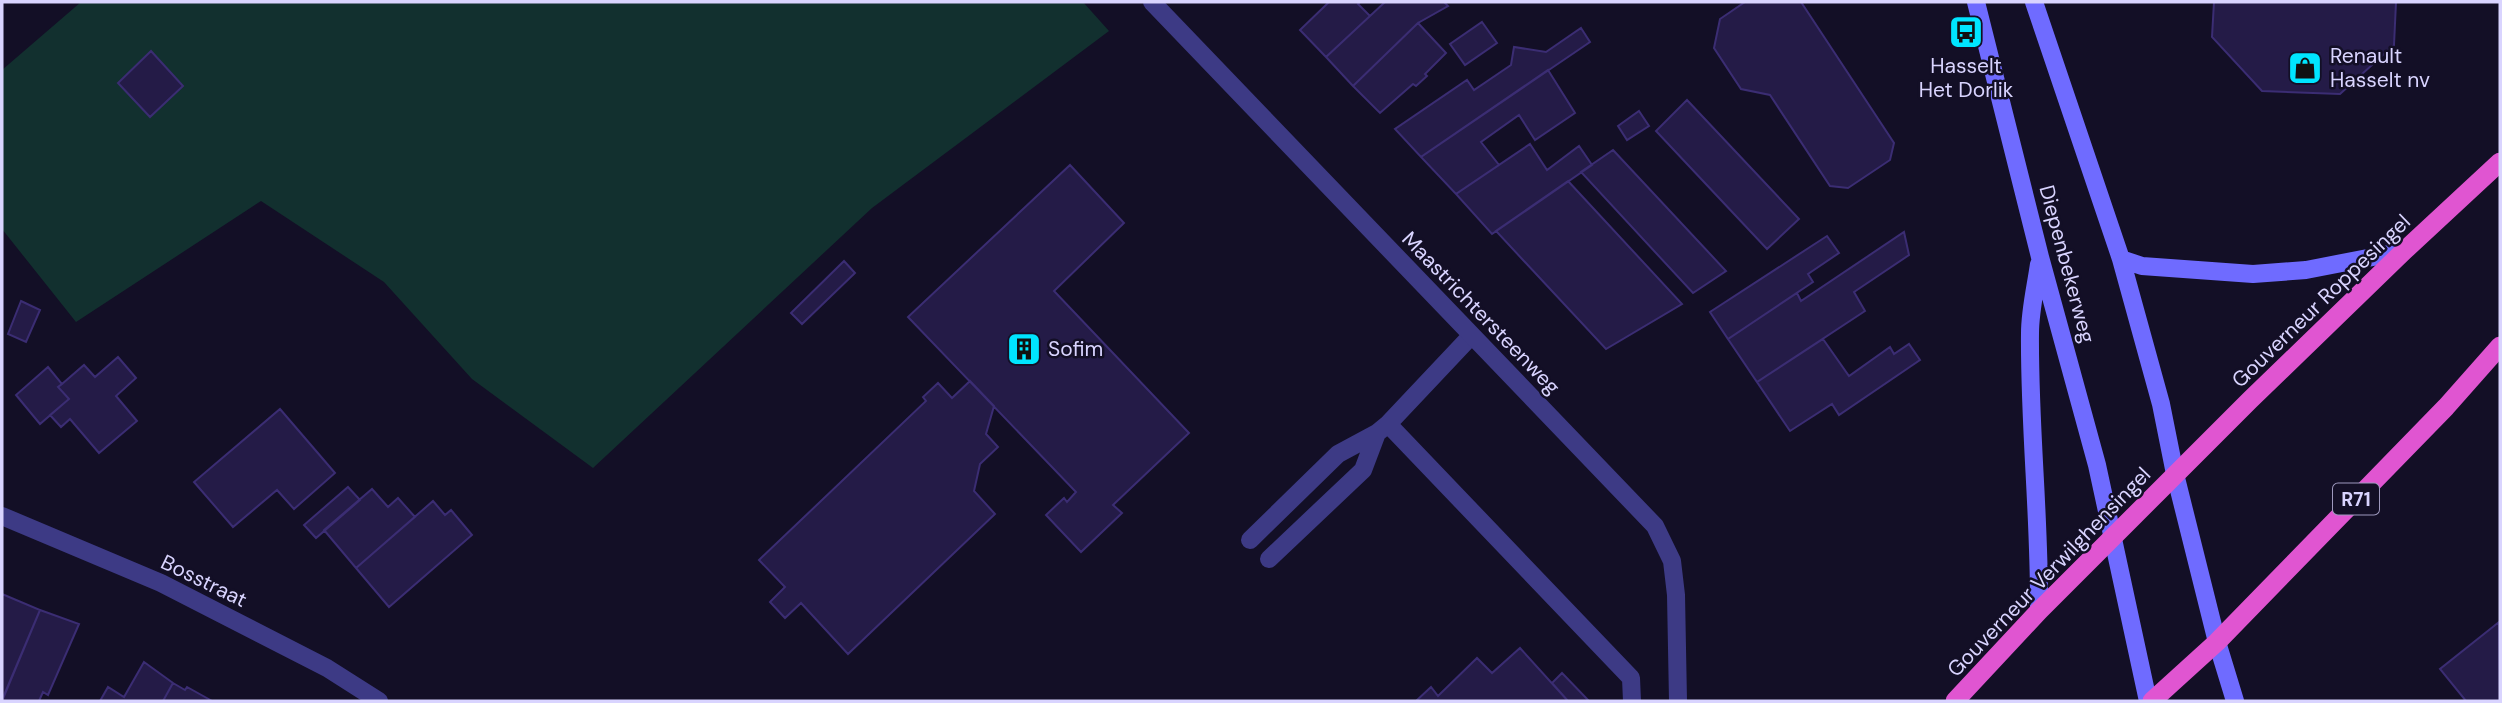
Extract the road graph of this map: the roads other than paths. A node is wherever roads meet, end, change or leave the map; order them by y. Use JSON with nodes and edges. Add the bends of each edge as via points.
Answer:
{"nodes":[{"id":1,"x":1152,"y":2,"type":"edge"},
{"id":2,"x":1976,"y":2,"type":"edge"},
{"id":3,"x":2034,"y":2,"type":"edge"},
{"id":4,"x":2500,"y":163,"type":"edge"},
{"id":5,"x":2404,"y":251,"type":"junction"},
{"id":6,"x":2040,"y":257,"type":"junction"},
{"id":7,"x":2121,"y":259,"type":"junction"},
{"id":8,"x":1471,"y":336,"type":"junction"},
{"id":9,"x":2500,"y":346,"type":"edge"},
{"id":10,"x":1382,"y":428,"type":"junction"},
{"id":11,"x":2175,"y":474,"type":"junction"},
{"id":12,"x":2,"y":516,"type":"edge"},
{"id":13,"x":2114,"y":538,"type":"junction"},
{"id":14,"x":1250,"y":541,"type":"dead end"},
{"id":15,"x":1269,"y":559,"type":"dead end"},
{"id":16,"x":2039,"y":611,"type":"junction"},
{"id":17,"x":2217,"y":642,"type":"junction"},
{"id":18,"x":379,"y":701,"type":"edge"},
{"id":19,"x":1632,"y":701,"type":"edge"},
{"id":20,"x":1678,"y":701,"type":"edge"},
{"id":21,"x":1955,"y":701,"type":"edge"},
{"id":22,"x":2150,"y":701,"type":"edge"},
{"id":23,"x":2235,"y":701,"type":"edge"}],
"edges":[{"from":1,"to":8,"type":"street","name":"Maastrichtersteenweg"},
{"from":2,"to":6,"type":"main road","name":"Diepenbekerweg"},
{"from":3,"to":7,"type":"main road"},
{"from":4,"to":5,"type":"highway","name":"Gouverneur Roppesingel"},
{"from":5,"to":7,"type":"main road","via":[[2306,270],[2253,274],[2142,266]]},
{"from":5,"to":11,"type":"highway","name":"Gouverneur Roppesingel"},
{"from":6,"to":13,"type":"main road","name":"Diepenbekerweg"},
{"from":6,"to":16,"type":"main road","via":[[2030,330]]},
{"from":7,"to":11,"type":"main road"},
{"from":8,"to":10,"type":"street"},
{"from":8,"to":20,"type":"street","name":"Maastrichtersteenweg","via":[[1655,526],[1672,561]]},
{"from":9,"to":17,"type":"highway","number":"R71"},
{"from":10,"to":14,"type":"street","via":[[1338,454]]},
{"from":10,"to":15,"type":"street","via":[[1363,470]]},
{"from":10,"to":19,"type":"street","via":[[1631,678]]},
{"from":11,"to":13,"type":"highway","name":"Gouverneur Verwilghensingel"},
{"from":11,"to":17,"type":"main road"},
{"from":12,"to":18,"type":"street","name":"Bosstraat","via":[[161,583],[327,668]]},
{"from":13,"to":16,"type":"highway","name":"Gouverneur Verwilghensingel"},
{"from":13,"to":22,"type":"main road"},
{"from":16,"to":21,"type":"highway","name":"Gouverneur Verwilghensingel"},
{"from":17,"to":22,"type":"highway","number":"R71"},
{"from":17,"to":23,"type":"main road"}]}
